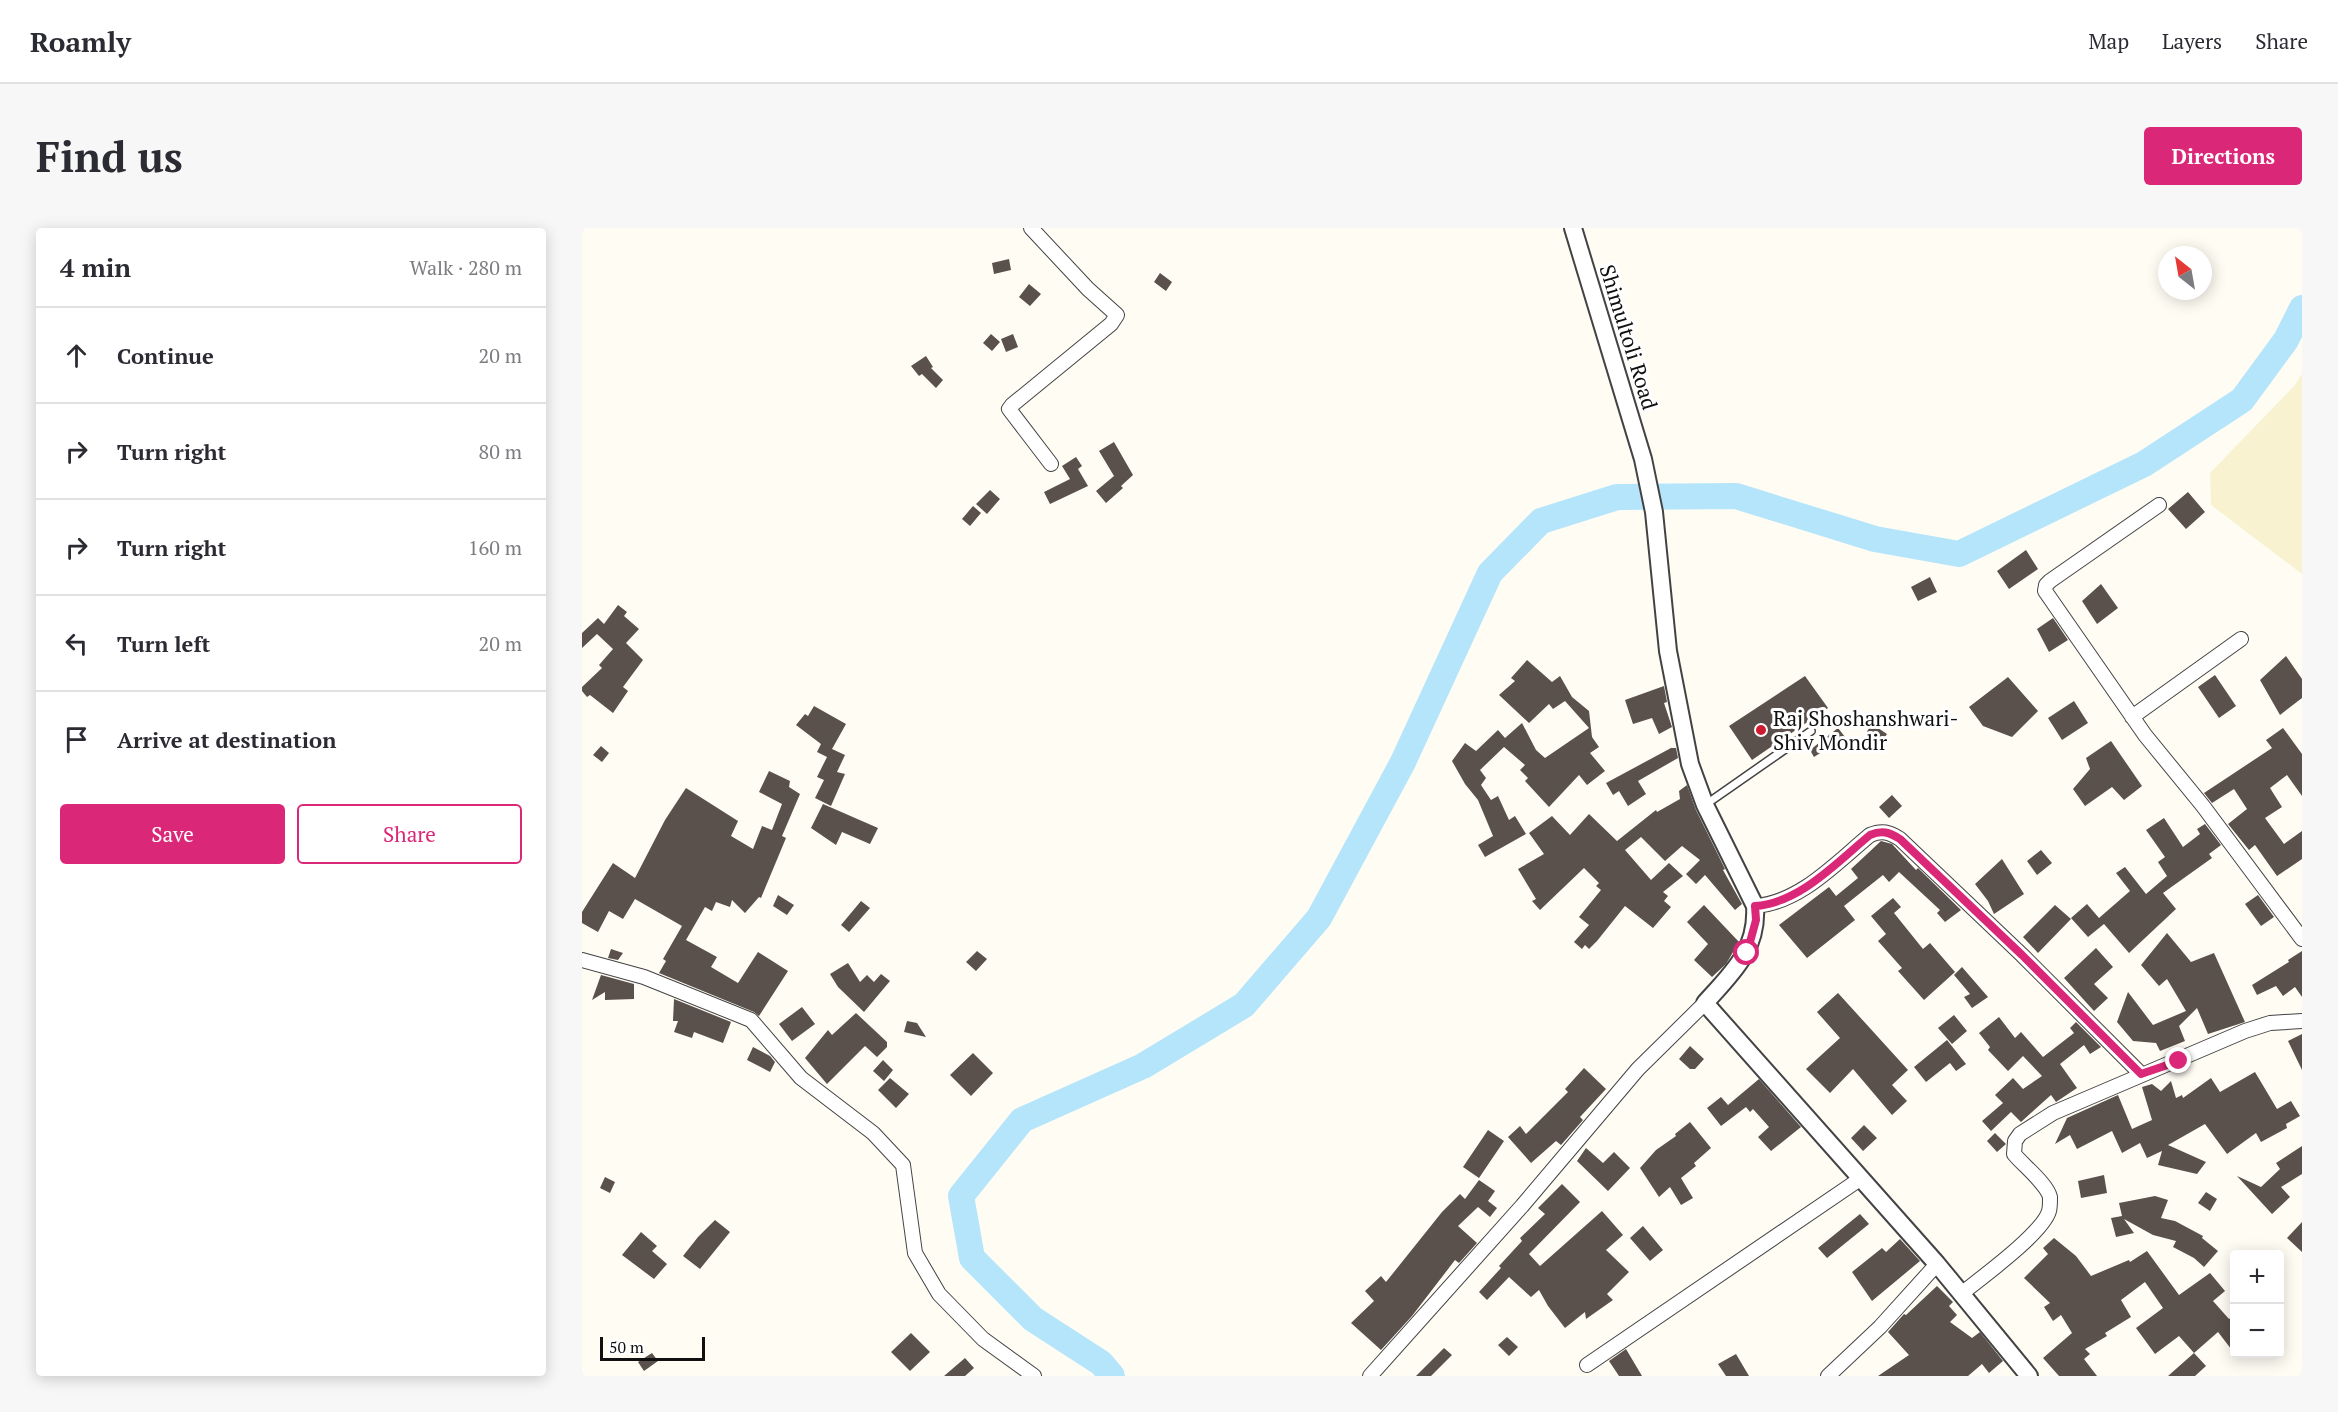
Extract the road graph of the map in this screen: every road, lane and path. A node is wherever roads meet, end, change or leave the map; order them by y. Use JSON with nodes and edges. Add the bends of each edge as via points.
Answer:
{"nodes":[{"id":1,"x":1031,"y":228,"type":"edge"},
{"id":2,"x":1573,"y":228,"type":"edge"},
{"id":3,"x":1051,"y":464,"type":"dead end"},
{"id":4,"x":2159,"y":505,"type":"dead end"},
{"id":5,"x":2241,"y":639,"type":"dead end"},
{"id":6,"x":2132,"y":717,"type":"junction"},
{"id":7,"x":1811,"y":731,"type":"dead end"},
{"id":8,"x":1706,"y":806,"type":"junction"},
{"id":9,"x":1755,"y":906,"type":"junction"},
{"id":10,"x":2302,"y":939,"type":"edge"},
{"id":11,"x":582,"y":960,"type":"edge"},
{"id":12,"x":1705,"y":1003,"type":"junction"},
{"id":13,"x":2302,"y":1021,"type":"edge"},
{"id":14,"x":2141,"y":1074,"type":"junction"},
{"id":15,"x":1860,"y":1179,"type":"junction"},
{"id":16,"x":1937,"y":1264,"type":"junction"},
{"id":17,"x":1961,"y":1294,"type":"junction"},
{"id":18,"x":1587,"y":1365,"type":"dead end"},
{"id":19,"x":1034,"y":1376,"type":"edge"},
{"id":20,"x":1370,"y":1376,"type":"edge"},
{"id":21,"x":1828,"y":1376,"type":"edge"},
{"id":22,"x":2029,"y":1376,"type":"edge"}],
"edges":[{"from":1,"to":3,"type":"street","via":[[1117,315],[1009,409]]},
{"from":2,"to":8,"type":"street","name":"Shimultoli Road","via":[[1643,459],[1654,512],[1668,651],[1690,764]]},
{"from":4,"to":6,"type":"street","via":[[2050,581],[2045,591]]},
{"from":5,"to":6,"type":"street"},
{"from":6,"to":10,"type":"street"},
{"from":7,"to":8,"type":"lane"},
{"from":8,"to":9,"type":"street","name":"Shimultoli Road"},
{"from":9,"to":12,"type":"street","via":[[1756,920],[1747,953]]},
{"from":9,"to":14,"type":"street","via":[[1788,898],[1870,835],[1880,831],[1892,834],[2022,955]]},
{"from":11,"to":19,"type":"street","via":[[644,977],[751,1020],[801,1078],[873,1133],[903,1165],[915,1253],[939,1293],[983,1339]]},
{"from":12,"to":15,"type":"street"},
{"from":12,"to":20,"type":"street","via":[[1638,1069]]},
{"from":13,"to":14,"type":"street","via":[[2270,1023]]},
{"from":14,"to":17,"type":"street","via":[[2053,1113],[2020,1134],[2014,1154],[2047,1190],[2049,1212],[2011,1253]]},
{"from":15,"to":16,"type":"street"},
{"from":15,"to":18,"type":"street"},
{"from":16,"to":17,"type":"street"},
{"from":16,"to":21,"type":"street","via":[[1880,1327]]},
{"from":17,"to":22,"type":"street"}]}
